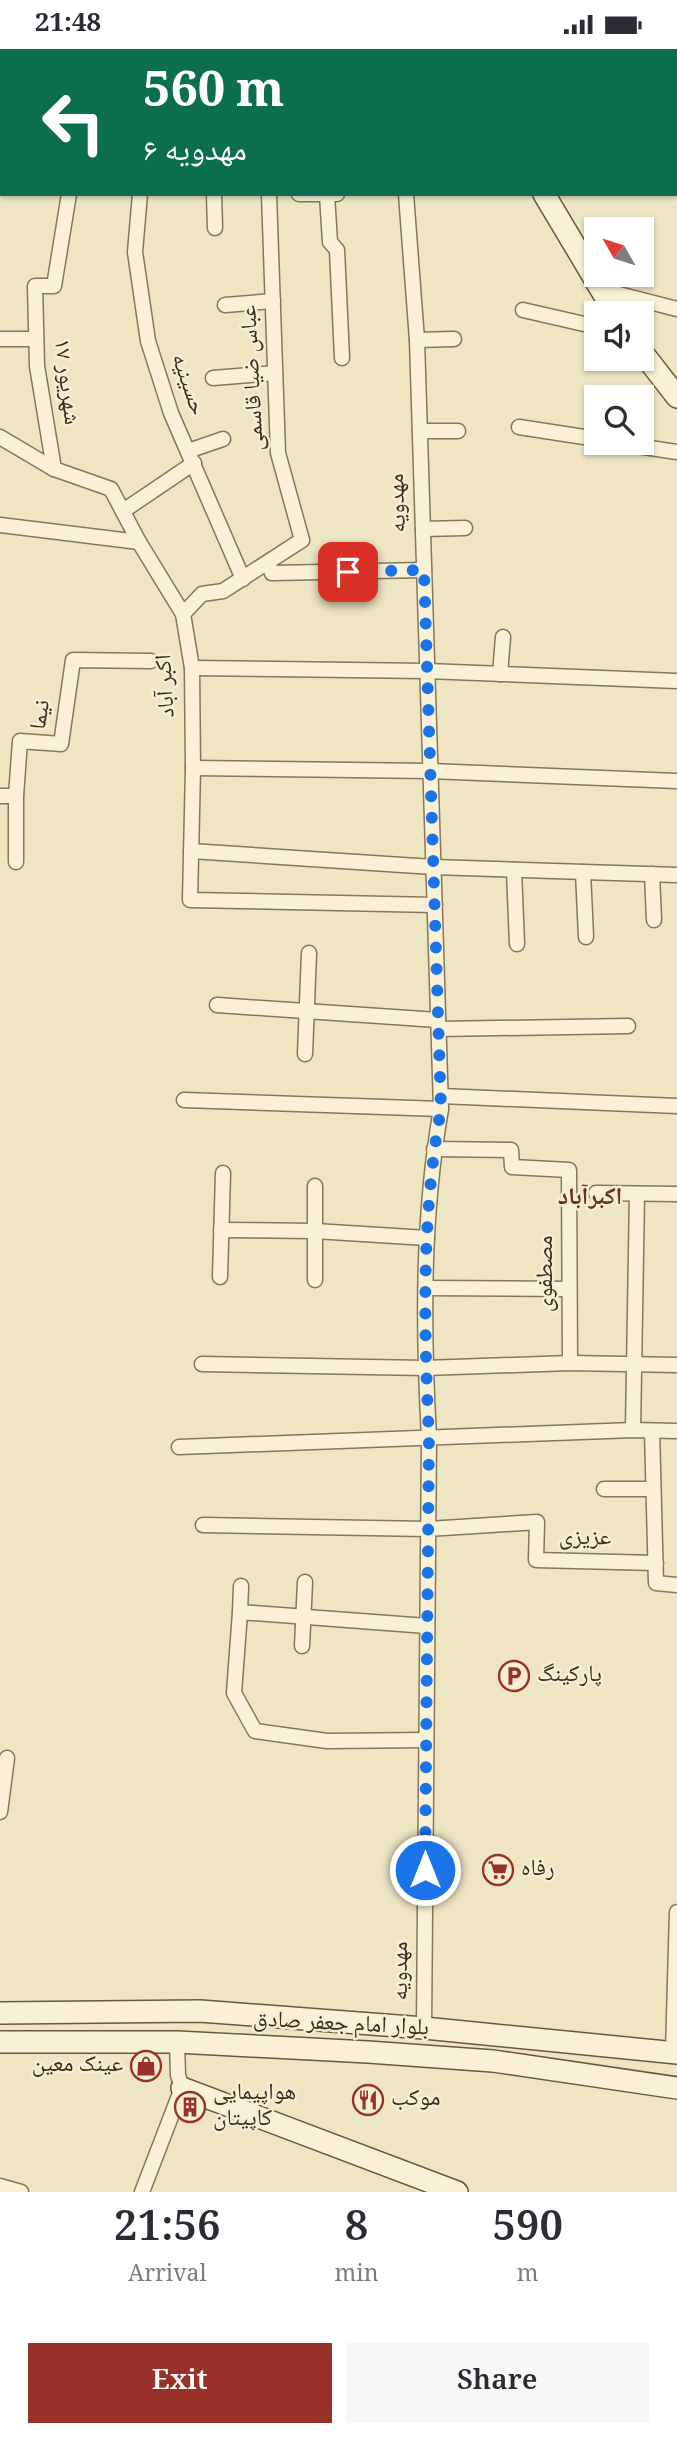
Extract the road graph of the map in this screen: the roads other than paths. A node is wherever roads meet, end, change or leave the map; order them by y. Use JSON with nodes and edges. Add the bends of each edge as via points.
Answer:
{"nodes":[{"id":1,"x":69,"y":196,"type":"edge"},
{"id":2,"x":140,"y":196,"type":"edge"},
{"id":3,"x":214,"y":196,"type":"edge"},
{"id":4,"x":269,"y":196,"type":"edge"},
{"id":5,"x":332,"y":196,"type":"edge"},
{"id":6,"x":406,"y":196,"type":"edge"},
{"id":7,"x":545,"y":196,"type":"edge"},
{"id":8,"x":215,"y":228,"type":"dead end"},
{"id":9,"x":599,"y":289,"type":"junction"},
{"id":10,"x":273,"y":301,"type":"junction"},
{"id":11,"x":607,"y":301,"type":"edge"},
{"id":12,"x":225,"y":305,"type":"dead end"},
{"id":13,"x":523,"y":310,"type":"dead end"},
{"id":14,"x":677,"y":310,"type":"edge"},
{"id":15,"x":584,"y":324,"type":"edge"},
{"id":16,"x":0,"y":339,"type":"edge"},
{"id":17,"x":36,"y":339,"type":"junction"},
{"id":18,"x":454,"y":339,"type":"dead end"},
{"id":19,"x":417,"y":340,"type":"junction"},
{"id":20,"x":342,"y":358,"type":"dead end"},
{"id":21,"x":654,"y":367,"type":"edge"},
{"id":22,"x":275,"y":373,"type":"junction"},
{"id":23,"x":213,"y":378,"type":"dead end"},
{"id":24,"x":677,"y":397,"type":"edge"},
{"id":25,"x":519,"y":427,"type":"dead end"},
{"id":26,"x":420,"y":431,"type":"junction"},
{"id":27,"x":458,"y":431,"type":"dead end"},
{"id":28,"x":0,"y":437,"type":"edge"},
{"id":29,"x":584,"y":437,"type":"edge"},
{"id":30,"x":223,"y":439,"type":"dead end"},
{"id":31,"x":654,"y":448,"type":"edge"},
{"id":32,"x":677,"y":452,"type":"edge"},
{"id":33,"x":191,"y":457,"type":"junction"},
{"id":34,"x":54,"y":469,"type":"junction"},
{"id":35,"x":123,"y":512,"type":"junction"},
{"id":36,"x":0,"y":525,"type":"edge"},
{"id":37,"x":465,"y":528,"type":"dead end"},
{"id":38,"x":423,"y":529,"type":"junction"},
{"id":39,"x":139,"y":542,"type":"junction"},
{"id":40,"x":268,"y":563,"type":"junction"},
{"id":41,"x":424,"y":570,"type":"junction"},
{"id":42,"x":243,"y":579,"type":"junction"},
{"id":43,"x":183,"y":614,"type":"junction"},
{"id":44,"x":503,"y":636,"type":"dead end"},
{"id":45,"x":151,"y":661,"type":"dead end"},
{"id":46,"x":192,"y":668,"type":"junction"},
{"id":47,"x":427,"y":671,"type":"junction"},
{"id":48,"x":500,"y":674,"type":"junction"},
{"id":49,"x":677,"y":681,"type":"edge"},
{"id":50,"x":193,"y":768,"type":"junction"},
{"id":51,"x":430,"y":771,"type":"junction"},
{"id":52,"x":677,"y":781,"type":"edge"},
{"id":53,"x":0,"y":796,"type":"edge"},
{"id":54,"x":16,"y":796,"type":"junction"},
{"id":55,"x":191,"y":851,"type":"junction"},
{"id":56,"x":16,"y":862,"type":"dead end"},
{"id":57,"x":433,"y":867,"type":"junction"},
{"id":58,"x":514,"y":870,"type":"junction"},
{"id":59,"x":583,"y":872,"type":"junction"},
{"id":60,"x":652,"y":874,"type":"junction"},
{"id":61,"x":677,"y":875,"type":"edge"},
{"id":62,"x":435,"y":905,"type":"junction"},
{"id":63,"x":654,"y":920,"type":"dead end"},
{"id":64,"x":586,"y":937,"type":"dead end"},
{"id":65,"x":517,"y":944,"type":"dead end"},
{"id":66,"x":309,"y":953,"type":"dead end"},
{"id":67,"x":217,"y":1005,"type":"dead end"},
{"id":68,"x":307,"y":1011,"type":"junction"},
{"id":69,"x":439,"y":1024,"type":"junction"},
{"id":70,"x":628,"y":1026,"type":"dead end"},
{"id":71,"x":305,"y":1054,"type":"dead end"},
{"id":72,"x":184,"y":1100,"type":"dead end"},
{"id":73,"x":441,"y":1103,"type":"junction"},
{"id":74,"x":677,"y":1106,"type":"edge"},
{"id":75,"x":434,"y":1149,"type":"junction"},
{"id":76,"x":223,"y":1173,"type":"dead end"},
{"id":77,"x":315,"y":1186,"type":"dead end"},
{"id":78,"x":596,"y":1193,"type":"dead end"},
{"id":79,"x":637,"y":1194,"type":"junction"},
{"id":80,"x":677,"y":1194,"type":"edge"},
{"id":81,"x":221,"y":1230,"type":"junction"},
{"id":82,"x":315,"y":1231,"type":"junction"},
{"id":83,"x":427,"y":1238,"type":"junction"},
{"id":84,"x":220,"y":1277,"type":"dead end"},
{"id":85,"x":315,"y":1280,"type":"dead end"},
{"id":86,"x":426,"y":1288,"type":"junction"},
{"id":87,"x":569,"y":1289,"type":"junction"},
{"id":88,"x":570,"y":1363,"type":"junction"},
{"id":89,"x":635,"y":1363,"type":"junction"},
{"id":90,"x":202,"y":1364,"type":"dead end"},
{"id":91,"x":677,"y":1366,"type":"edge"},
{"id":92,"x":425,"y":1368,"type":"junction"},
{"id":93,"x":633,"y":1430,"type":"junction"},
{"id":94,"x":652,"y":1431,"type":"junction"},
{"id":95,"x":677,"y":1431,"type":"edge"},
{"id":96,"x":429,"y":1438,"type":"junction"},
{"id":97,"x":178,"y":1447,"type":"dead end"},
{"id":98,"x":604,"y":1489,"type":"dead end"},
{"id":99,"x":653,"y":1489,"type":"junction"},
{"id":100,"x":202,"y":1525,"type":"dead end"},
{"id":101,"x":428,"y":1529,"type":"junction"},
{"id":102,"x":656,"y":1563,"type":"junction"},
{"id":103,"x":305,"y":1582,"type":"dead end"},
{"id":104,"x":677,"y":1585,"type":"edge"},
{"id":105,"x":241,"y":1586,"type":"dead end"},
{"id":106,"x":240,"y":1612,"type":"junction"},
{"id":107,"x":303,"y":1617,"type":"junction"},
{"id":108,"x":427,"y":1626,"type":"junction"},
{"id":109,"x":302,"y":1646,"type":"dead end"},
{"id":110,"x":426,"y":1740,"type":"junction"},
{"id":111,"x":7,"y":1758,"type":"dead end"},
{"id":112,"x":0,"y":1812,"type":"edge"},
{"id":113,"x":677,"y":1912,"type":"edge"},
{"id":114,"x":0,"y":2013,"type":"edge"},
{"id":115,"x":424,"y":2028,"type":"junction"},
{"id":116,"x":0,"y":2042,"type":"edge"},
{"id":117,"x":177,"y":2042,"type":"junction"},
{"id":118,"x":675,"y":2052,"type":"edge"},
{"id":119,"x":182,"y":2088,"type":"junction"},
{"id":120,"x":677,"y":2088,"type":"edge"},
{"id":121,"x":0,"y":2186,"type":"edge"},
{"id":122,"x":21,"y":2192,"type":"edge"},
{"id":123,"x":142,"y":2192,"type":"edge"},
{"id":124,"x":454,"y":2192,"type":"edge"}],
"edges":[{"from":1,"to":17,"type":"street","name":"۱۷ شهریور","via":[[54,286],[35,286]]},
{"from":2,"to":33,"type":"street","name":"حسینیه","via":[[135,252],[148,341]]},
{"from":3,"to":8,"type":"street"},
{"from":4,"to":10,"type":"street","name":"عباس ضیا قاسمی"},
{"from":5,"to":20,"type":"street","via":[[330,242],[337,250]]},
{"from":6,"to":19,"type":"street","name":"مهدویه"},
{"from":7,"to":9,"type":"main road"},
{"from":9,"to":11,"type":"main road"},
{"from":9,"to":14,"type":"street"},
{"from":10,"to":12,"type":"street"},
{"from":10,"to":22,"type":"street","name":"عباس ضیا قاسمی"},
{"from":13,"to":15,"type":"street"},
{"from":16,"to":17,"type":"street"},
{"from":17,"to":34,"type":"street","name":"۱۷ شهریور"},
{"from":18,"to":19,"type":"street"},
{"from":19,"to":26,"type":"street","name":"مهدویه"},
{"from":21,"to":24,"type":"main road"},
{"from":22,"to":23,"type":"street"},
{"from":22,"to":40,"type":"street","name":"عباس ضیا قاسمی","via":[[278,453],[302,540]]},
{"from":25,"to":29,"type":"street"},
{"from":26,"to":27,"type":"street"},
{"from":26,"to":38,"type":"street","name":"مهدویه"},
{"from":28,"to":34,"type":"street"},
{"from":30,"to":33,"type":"street"},
{"from":31,"to":32,"type":"street"},
{"from":33,"to":35,"type":"street"},
{"from":33,"to":42,"type":"street","name":"حسینیه"},
{"from":34,"to":35,"type":"street","name":"اکبر آباد","via":[[111,489]]},
{"from":35,"to":39,"type":"street","name":"اکبر آباد"},
{"from":36,"to":39,"type":"street"},
{"from":37,"to":38,"type":"street"},
{"from":38,"to":41,"type":"street","name":"مهدویه"},
{"from":39,"to":43,"type":"street","name":"اکبر آباد"},
{"from":40,"to":41,"type":"street","via":[[272,573]]},
{"from":40,"to":42,"type":"street","name":"عباس ضیا قاسمی"},
{"from":41,"to":47,"type":"street","name":"مهدویه"},
{"from":42,"to":43,"type":"street","name":"عباس ضیا قاسمی","via":[[223,591],[202,594]]},
{"from":43,"to":46,"type":"street","name":"اکبر آباد"},
{"from":44,"to":48,"type":"street"},
{"from":45,"to":54,"type":"street","name":"نیما","via":[[73,660],[61,744],[20,741]]},
{"from":46,"to":47,"type":"street"},
{"from":46,"to":50,"type":"street","name":"اکبر آباد"},
{"from":47,"to":48,"type":"street"},
{"from":47,"to":51,"type":"street","name":"مهدویه"},
{"from":48,"to":49,"type":"street"},
{"from":50,"to":51,"type":"street"},
{"from":50,"to":55,"type":"street","name":"اکبر آباد"},
{"from":51,"to":52,"type":"street"},
{"from":51,"to":57,"type":"street","name":"مهدویه"},
{"from":53,"to":54,"type":"street"},
{"from":54,"to":56,"type":"street"},
{"from":55,"to":57,"type":"street"},
{"from":55,"to":62,"type":"street","name":"اکبر آباد","via":[[190,900]]},
{"from":57,"to":58,"type":"street"},
{"from":57,"to":62,"type":"street","name":"مهدویه"},
{"from":58,"to":59,"type":"street"},
{"from":58,"to":65,"type":"street"},
{"from":59,"to":60,"type":"street"},
{"from":59,"to":64,"type":"street"},
{"from":60,"to":61,"type":"street"},
{"from":60,"to":63,"type":"street"},
{"from":62,"to":69,"type":"street","name":"مهدویه"},
{"from":66,"to":68,"type":"street"},
{"from":67,"to":68,"type":"street"},
{"from":68,"to":69,"type":"street"},
{"from":68,"to":71,"type":"street"},
{"from":69,"to":70,"type":"street"},
{"from":69,"to":73,"type":"street","name":"مهدویه"},
{"from":72,"to":73,"type":"street"},
{"from":73,"to":74,"type":"street"},
{"from":73,"to":75,"type":"street","name":"مهدویه"},
{"from":75,"to":83,"type":"street","name":"مهدویه"},
{"from":75,"to":87,"type":"street","name":"مصطفوی","via":[[510,1150],[512,1167],[569,1170]]},
{"from":76,"to":81,"type":"street"},
{"from":77,"to":82,"type":"street"},
{"from":78,"to":79,"type":"street"},
{"from":79,"to":80,"type":"street"},
{"from":79,"to":89,"type":"street"},
{"from":81,"to":82,"type":"street"},
{"from":81,"to":84,"type":"street"},
{"from":82,"to":83,"type":"street"},
{"from":82,"to":85,"type":"street"},
{"from":83,"to":86,"type":"street","name":"مهدویه"},
{"from":86,"to":87,"type":"street"},
{"from":86,"to":92,"type":"street","name":"مهدویه"},
{"from":87,"to":88,"type":"street","name":"مصطفوی"},
{"from":88,"to":89,"type":"street"},
{"from":88,"to":92,"type":"street"},
{"from":89,"to":91,"type":"street"},
{"from":89,"to":93,"type":"street"},
{"from":90,"to":92,"type":"street"},
{"from":92,"to":96,"type":"street","name":"مهدویه"},
{"from":93,"to":94,"type":"street"},
{"from":93,"to":96,"type":"street"},
{"from":94,"to":95,"type":"street"},
{"from":94,"to":99,"type":"street"},
{"from":96,"to":97,"type":"street"},
{"from":96,"to":101,"type":"street","name":"مهدویه"},
{"from":98,"to":99,"type":"street"},
{"from":99,"to":102,"type":"street"},
{"from":100,"to":101,"type":"street"},
{"from":101,"to":102,"type":"street","name":"عزیزی","via":[[537,1522],[536,1560]]},
{"from":101,"to":108,"type":"street","name":"مهدویه"},
{"from":102,"to":104,"type":"street","via":[[656,1583]]},
{"from":103,"to":107,"type":"street"},
{"from":105,"to":106,"type":"street"},
{"from":106,"to":107,"type":"street"},
{"from":106,"to":110,"type":"street","via":[[234,1693],[255,1731],[327,1741]]},
{"from":107,"to":108,"type":"street"},
{"from":107,"to":109,"type":"street"},
{"from":108,"to":110,"type":"street","name":"مهدویه"},
{"from":110,"to":115,"type":"street","name":"مهدویه"},
{"from":111,"to":112,"type":"street"},
{"from":113,"to":118,"type":"street"},
{"from":114,"to":115,"type":"main road","name":"بلوار امام جعفر صادق","via":[[200,2011]]},
{"from":115,"to":118,"type":"main road","name":"بلوار امام جعفر صادق"},
{"from":116,"to":117,"type":"main road","name":"بلوار امام جعفر صادق"},
{"from":117,"to":119,"type":"street"},
{"from":117,"to":120,"type":"main road","name":"بلوار امام جعفر صادق","via":[[493,2061]]},
{"from":119,"to":123,"type":"street"},
{"from":119,"to":124,"type":"main road"},
{"from":121,"to":122,"type":"street"}]}
